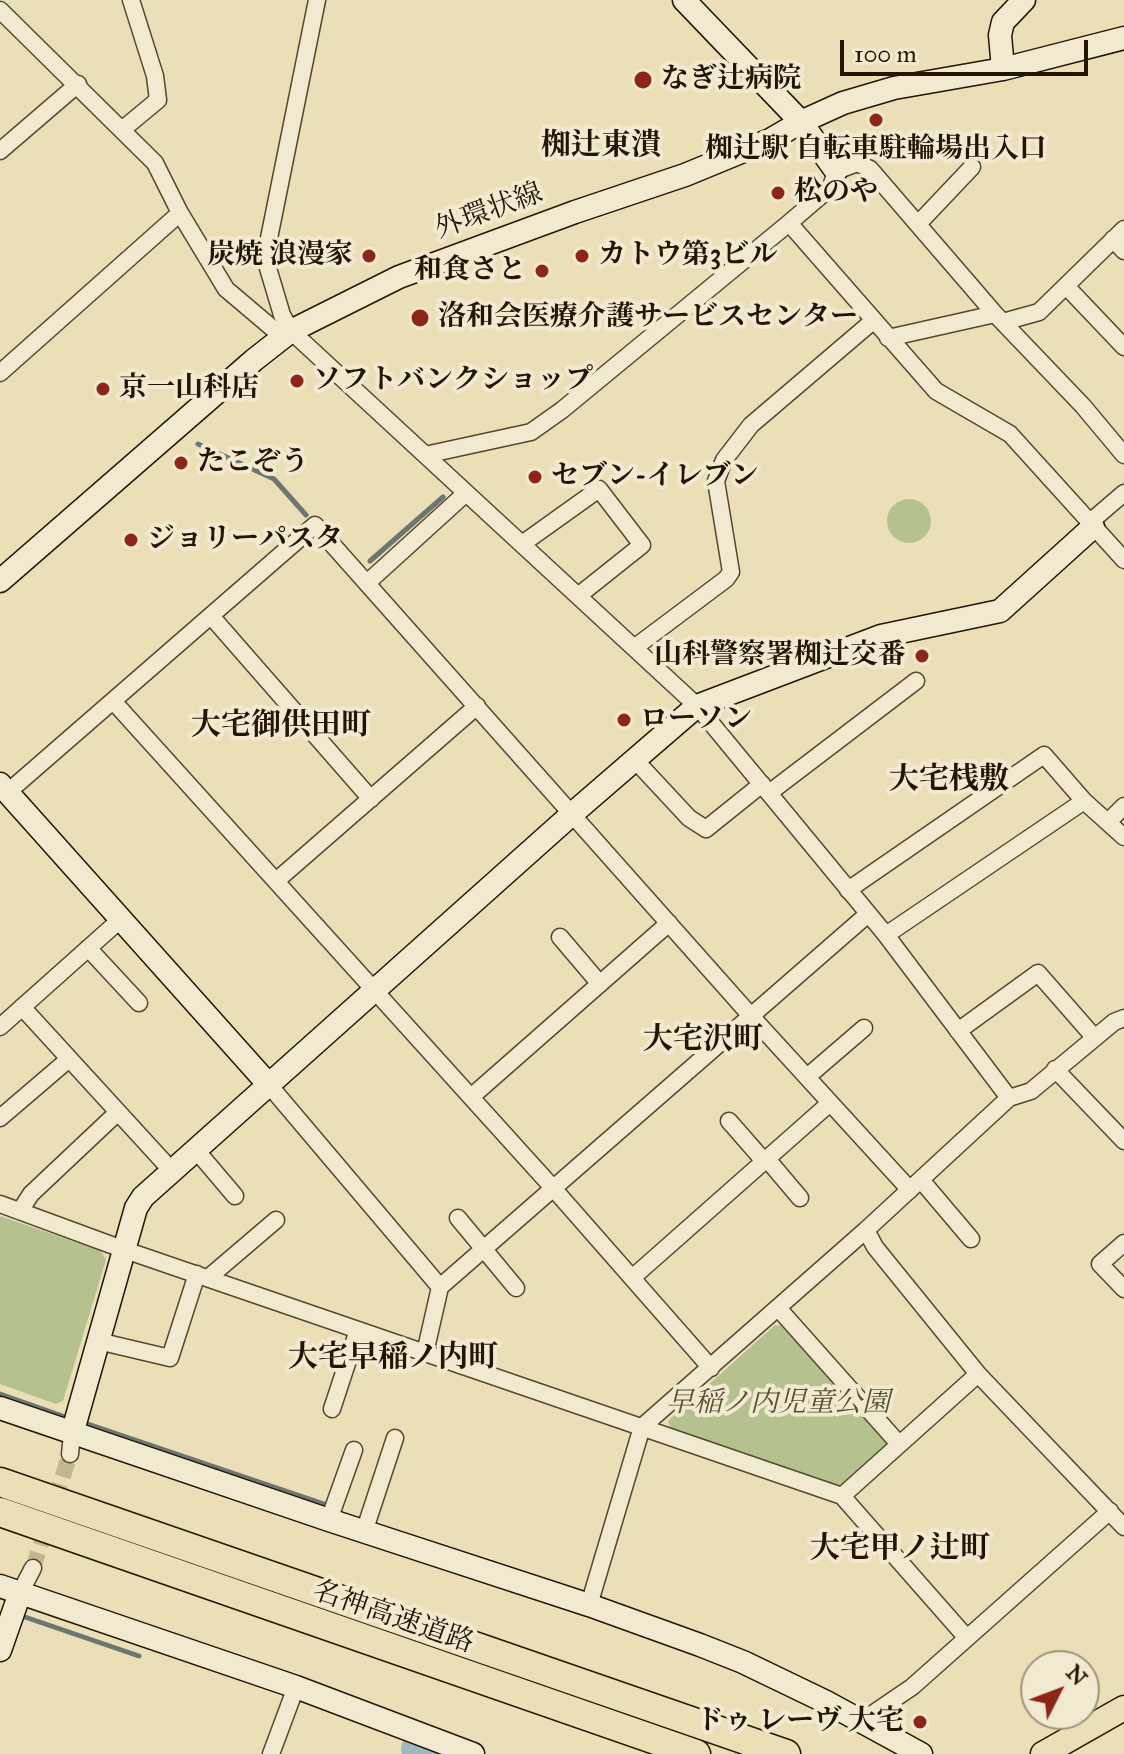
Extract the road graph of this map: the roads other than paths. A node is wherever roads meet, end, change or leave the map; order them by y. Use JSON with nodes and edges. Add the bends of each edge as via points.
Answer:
{"nodes":[{"id":1,"x":131,"y":0,"type":"edge"},
{"id":2,"x":317,"y":0,"type":"edge"},
{"id":3,"x":684,"y":0,"type":"edge"},
{"id":4,"x":1024,"y":0,"type":"edge"},
{"id":5,"x":0,"y":10,"type":"edge"},
{"id":6,"x":1124,"y":38,"type":"edge"},
{"id":7,"x":1003,"y":69,"type":"junction"},
{"id":8,"x":78,"y":84,"type":"junction"},
{"id":9,"x":801,"y":122,"type":"junction"},
{"id":10,"x":123,"y":129,"type":"junction"},
{"id":11,"x":0,"y":151,"type":"edge"},
{"id":12,"x":972,"y":167,"type":"dead end"},
{"id":13,"x":836,"y":171,"type":"junction"},
{"id":14,"x":180,"y":213,"type":"junction"},
{"id":15,"x":789,"y":223,"type":"junction"},
{"id":16,"x":918,"y":224,"type":"junction"},
{"id":17,"x":1120,"y":240,"type":"edge"},
{"id":18,"x":1066,"y":286,"type":"junction"},
{"id":19,"x":999,"y":318,"type":"junction"},
{"id":20,"x":873,"y":321,"type":"junction"},
{"id":21,"x":291,"y":331,"type":"junction"},
{"id":22,"x":888,"y":338,"type":"junction"},
{"id":23,"x":1124,"y":347,"type":"edge"},
{"id":24,"x":0,"y":373,"type":"edge"},
{"id":25,"x":425,"y":455,"type":"junction"},
{"id":26,"x":1124,"y":455,"type":"edge"},
{"id":27,"x":466,"y":493,"type":"junction"},
{"id":28,"x":1124,"y":493,"type":"edge"},
{"id":29,"x":1091,"y":525,"type":"junction"},
{"id":30,"x":522,"y":544,"type":"junction"},
{"id":31,"x":1124,"y":560,"type":"edge"},
{"id":32,"x":0,"y":581,"type":"edge"},
{"id":33,"x":367,"y":583,"type":"junction"},
{"id":34,"x":578,"y":596,"type":"junction"},
{"id":35,"x":211,"y":616,"type":"junction"},
{"id":36,"x":634,"y":648,"type":"junction"},
{"id":37,"x":916,"y":681,"type":"dead end"},
{"id":38,"x":113,"y":701,"type":"junction"},
{"id":39,"x":477,"y":706,"type":"junction"},
{"id":40,"x":697,"y":706,"type":"junction"},
{"id":41,"x":635,"y":760,"type":"junction"},
{"id":42,"x":4,"y":788,"type":"edge"},
{"id":43,"x":765,"y":789,"type":"junction"},
{"id":44,"x":371,"y":799,"type":"junction"},
{"id":45,"x":1084,"y":801,"type":"junction"},
{"id":46,"x":1124,"y":806,"type":"edge"},
{"id":47,"x":572,"y":814,"type":"junction"},
{"id":48,"x":1109,"y":821,"type":"junction"},
{"id":49,"x":1124,"y":837,"type":"edge"},
{"id":50,"x":276,"y":881,"type":"junction"},
{"id":51,"x":848,"y":890,"type":"junction"},
{"id":52,"x":868,"y":914,"type":"junction"},
{"id":53,"x":121,"y":919,"type":"junction"},
{"id":54,"x":669,"y":923,"type":"junction"},
{"id":55,"x":886,"y":935,"type":"junction"},
{"id":56,"x":560,"y":937,"type":"dead end"},
{"id":57,"x":88,"y":948,"type":"junction"},
{"id":58,"x":600,"y":984,"type":"junction"},
{"id":59,"x":375,"y":991,"type":"junction"},
{"id":60,"x":139,"y":1003,"type":"dead end"},
{"id":61,"x":22,"y":1007,"type":"junction"},
{"id":62,"x":751,"y":1016,"type":"junction"},
{"id":63,"x":1124,"y":1018,"type":"edge"},
{"id":64,"x":0,"y":1027,"type":"edge"},
{"id":65,"x":864,"y":1028,"type":"dead end"},
{"id":66,"x":958,"y":1031,"type":"junction"},
{"id":67,"x":1094,"y":1037,"type":"junction"},
{"id":68,"x":69,"y":1059,"type":"junction"},
{"id":69,"x":1055,"y":1069,"type":"junction"},
{"id":70,"x":807,"y":1077,"type":"junction"},
{"id":71,"x":269,"y":1085,"type":"junction"},
{"id":72,"x":471,"y":1097,"type":"junction"},
{"id":73,"x":1009,"y":1098,"type":"junction"},
{"id":74,"x":830,"y":1103,"type":"junction"},
{"id":75,"x":118,"y":1112,"type":"junction"},
{"id":76,"x":0,"y":1118,"type":"edge"},
{"id":77,"x":729,"y":1121,"type":"dead end"},
{"id":78,"x":1124,"y":1141,"type":"edge"},
{"id":79,"x":196,"y":1150,"type":"junction"},
{"id":80,"x":766,"y":1160,"type":"junction"},
{"id":81,"x":172,"y":1171,"type":"junction"},
{"id":82,"x":915,"y":1185,"type":"junction"},
{"id":83,"x":553,"y":1188,"type":"junction"},
{"id":84,"x":235,"y":1196,"type":"dead end"},
{"id":85,"x":800,"y":1198,"type":"dead end"},
{"id":86,"x":0,"y":1204,"type":"edge"},
{"id":87,"x":20,"y":1211,"type":"junction"},
{"id":88,"x":458,"y":1218,"type":"dead end"},
{"id":89,"x":276,"y":1220,"type":"dead end"},
{"id":90,"x":866,"y":1230,"type":"junction"},
{"id":91,"x":971,"y":1239,"type":"dead end"},
{"id":92,"x":1124,"y":1243,"type":"edge"},
{"id":93,"x":483,"y":1249,"type":"junction"},
{"id":94,"x":125,"y":1250,"type":"junction"},
{"id":95,"x":203,"y":1276,"type":"junction"},
{"id":96,"x":632,"y":1278,"type":"junction"},
{"id":97,"x":440,"y":1287,"type":"junction"},
{"id":98,"x":516,"y":1288,"type":"dead end"},
{"id":99,"x":1124,"y":1289,"type":"edge"},
{"id":100,"x":778,"y":1308,"type":"junction"},
{"id":101,"x":358,"y":1330,"type":"junction"},
{"id":102,"x":98,"y":1341,"type":"junction"},
{"id":103,"x":425,"y":1353,"type":"junction"},
{"id":104,"x":711,"y":1368,"type":"junction"},
{"id":105,"x":978,"y":1374,"type":"junction"},
{"id":106,"x":0,"y":1408,"type":"edge"},
{"id":107,"x":332,"y":1409,"type":"dead end"},
{"id":108,"x":642,"y":1427,"type":"junction"},
{"id":109,"x":395,"y":1438,"type":"dead end"},
{"id":110,"x":71,"y":1444,"type":"junction"},
{"id":111,"x":899,"y":1444,"type":"junction"},
{"id":112,"x":354,"y":1450,"type":"dead end"},
{"id":113,"x":0,"y":1482,"type":"edge"},
{"id":114,"x":842,"y":1496,"type":"junction"},
{"id":115,"x":1110,"y":1511,"type":"junction"},
{"id":116,"x":0,"y":1512,"type":"edge"},
{"id":117,"x":329,"y":1520,"type":"junction"},
{"id":118,"x":1124,"y":1527,"type":"edge"},
{"id":119,"x":364,"y":1532,"type":"junction"},
{"id":120,"x":33,"y":1568,"type":"tunnel mouth"},
{"id":121,"x":10,"y":1589,"type":"edge"},
{"id":122,"x":589,"y":1605,"type":"junction"},
{"id":123,"x":966,"y":1637,"type":"junction"},
{"id":124,"x":0,"y":1650,"type":"edge"},
{"id":125,"x":296,"y":1687,"type":"junction"},
{"id":126,"x":1124,"y":1708,"type":"edge"},
{"id":127,"x":862,"y":1721,"type":"junction"},
{"id":128,"x":448,"y":1750,"type":"edge"},
{"id":129,"x":271,"y":1754,"type":"edge"},
{"id":130,"x":473,"y":1754,"type":"edge"},
{"id":131,"x":696,"y":1754,"type":"edge"},
{"id":132,"x":786,"y":1754,"type":"edge"},
{"id":133,"x":921,"y":1754,"type":"edge"},
{"id":134,"x":1043,"y":1754,"type":"edge"}],
"edges":[{"from":1,"to":10,"type":"street","via":[[158,100]]},
{"from":2,"to":21,"type":"street","via":[[265,258]]},
{"from":3,"to":9,"type":"street"},
{"from":4,"to":7,"type":"street","via":[[1003,22]]},
{"from":5,"to":8,"type":"street"},
{"from":6,"to":7,"type":"street","name":"外環状線"},
{"from":7,"to":9,"type":"street","name":"外環状線","via":[[894,88]]},
{"from":8,"to":10,"type":"street"},
{"from":8,"to":11,"type":"street"},
{"from":9,"to":13,"type":"street"},
{"from":9,"to":21,"type":"street","name":"外環状線","via":[[685,175],[399,277]]},
{"from":10,"to":14,"type":"street","via":[[155,163]]},
{"from":12,"to":16,"type":"street"},
{"from":13,"to":15,"type":"street","via":[[831,187]]},
{"from":13,"to":16,"type":"street","via":[[857,163],[870,169]]},
{"from":14,"to":21,"type":"street","via":[[226,289],[278,333]]},
{"from":14,"to":24,"type":"street"},
{"from":15,"to":20,"type":"street"},
{"from":15,"to":25,"type":"street","via":[[531,432]]},
{"from":16,"to":19,"type":"street"},
{"from":17,"to":18,"type":"street"},
{"from":18,"to":19,"type":"street","via":[[1039,312]]},
{"from":18,"to":23,"type":"street"},
{"from":19,"to":22,"type":"street"},
{"from":19,"to":26,"type":"street"},
{"from":20,"to":22,"type":"street"},
{"from":20,"to":36,"type":"street","via":[[751,425],[724,460],[716,481],[731,572]]},
{"from":21,"to":25,"type":"street"},
{"from":21,"to":32,"type":"street","name":"外環状線"},
{"from":22,"to":29,"type":"street","via":[[936,391],[1010,434]]},
{"from":25,"to":27,"type":"street"},
{"from":27,"to":30,"type":"street"},
{"from":27,"to":33,"type":"street"},
{"from":28,"to":29,"type":"street"},
{"from":29,"to":31,"type":"street"},
{"from":29,"to":40,"type":"street","via":[[1000,611],[881,636]]},
{"from":30,"to":34,"type":"street"},
{"from":30,"to":34,"type":"street","via":[[599,489],[642,545]]},
{"from":33,"to":35,"type":"street","via":[[315,525]]},
{"from":33,"to":39,"type":"street"},
{"from":34,"to":36,"type":"street"},
{"from":35,"to":38,"type":"street"},
{"from":35,"to":44,"type":"street"},
{"from":36,"to":40,"type":"street"},
{"from":37,"to":43,"type":"street"},
{"from":38,"to":42,"type":"street"},
{"from":38,"to":50,"type":"street"},
{"from":39,"to":44,"type":"street"},
{"from":39,"to":47,"type":"street"},
{"from":40,"to":41,"type":"street"},
{"from":40,"to":43,"type":"street"},
{"from":41,"to":43,"type":"street","via":[[706,829]]},
{"from":41,"to":47,"type":"street"},
{"from":42,"to":53,"type":"street"},
{"from":43,"to":51,"type":"street"},
{"from":44,"to":50,"type":"street"},
{"from":45,"to":48,"type":"street"},
{"from":45,"to":51,"type":"street","via":[[1044,755]]},
{"from":45,"to":55,"type":"street"},
{"from":46,"to":48,"type":"street"},
{"from":47,"to":54,"type":"street"},
{"from":47,"to":59,"type":"street"},
{"from":48,"to":49,"type":"street"},
{"from":50,"to":59,"type":"street"},
{"from":51,"to":52,"type":"street"},
{"from":52,"to":55,"type":"street"},
{"from":52,"to":62,"type":"street"},
{"from":53,"to":57,"type":"street"},
{"from":53,"to":71,"type":"street"},
{"from":54,"to":58,"type":"street"},
{"from":54,"to":62,"type":"street"},
{"from":55,"to":66,"type":"street"},
{"from":56,"to":58,"type":"street"},
{"from":57,"to":60,"type":"street"},
{"from":57,"to":61,"type":"street"},
{"from":58,"to":72,"type":"street"},
{"from":59,"to":71,"type":"street"},
{"from":59,"to":72,"type":"street"},
{"from":61,"to":64,"type":"street"},
{"from":61,"to":68,"type":"street"},
{"from":62,"to":70,"type":"street"},
{"from":62,"to":83,"type":"street"},
{"from":63,"to":67,"type":"street"},
{"from":65,"to":70,"type":"street"},
{"from":66,"to":67,"type":"street","via":[[1038,973]]},
{"from":66,"to":73,"type":"street"},
{"from":67,"to":69,"type":"street"},
{"from":68,"to":75,"type":"street"},
{"from":68,"to":76,"type":"street"},
{"from":69,"to":73,"type":"street","via":[[1031,1091]]},
{"from":69,"to":78,"type":"street"},
{"from":70,"to":74,"type":"street"},
{"from":71,"to":79,"type":"street"},
{"from":71,"to":97,"type":"street"},
{"from":72,"to":83,"type":"street"},
{"from":73,"to":82,"type":"street"},
{"from":74,"to":80,"type":"street"},
{"from":74,"to":82,"type":"street"},
{"from":75,"to":81,"type":"street"},
{"from":75,"to":87,"type":"street","via":[[31,1194]]},
{"from":77,"to":80,"type":"street"},
{"from":79,"to":81,"type":"street"},
{"from":79,"to":84,"type":"street"},
{"from":80,"to":85,"type":"street"},
{"from":80,"to":96,"type":"street"},
{"from":81,"to":94,"type":"street","via":[[136,1208]]},
{"from":82,"to":90,"type":"street"},
{"from":82,"to":91,"type":"street"},
{"from":83,"to":93,"type":"street"},
{"from":83,"to":96,"type":"street"},
{"from":86,"to":87,"type":"street"},
{"from":87,"to":94,"type":"street"},
{"from":88,"to":93,"type":"street"},
{"from":89,"to":95,"type":"street"},
{"from":90,"to":100,"type":"street"},
{"from":90,"to":105,"type":"street"},
{"from":92,"to":99,"type":"street","via":[[1100,1264]]},
{"from":93,"to":97,"type":"street"},
{"from":93,"to":98,"type":"street"},
{"from":94,"to":95,"type":"street"},
{"from":94,"to":102,"type":"street"},
{"from":95,"to":101,"type":"street"},
{"from":95,"to":102,"type":"street","via":[[170,1358]]},
{"from":96,"to":104,"type":"street"},
{"from":97,"to":103,"type":"street"},
{"from":100,"to":104,"type":"street"},
{"from":100,"to":111,"type":"street"},
{"from":101,"to":103,"type":"street"},
{"from":101,"to":107,"type":"street"},
{"from":102,"to":110,"type":"street"},
{"from":103,"to":108,"type":"street"},
{"from":104,"to":108,"type":"street"},
{"from":105,"to":111,"type":"street"},
{"from":105,"to":115,"type":"street"},
{"from":106,"to":110,"type":"street"},
{"from":108,"to":114,"type":"street"},
{"from":108,"to":122,"type":"street"},
{"from":109,"to":119,"type":"street"},
{"from":110,"to":117,"type":"street"},
{"from":111,"to":114,"type":"street"},
{"from":112,"to":117,"type":"street"},
{"from":113,"to":132,"type":"highway","name":"名神高速道路"},
{"from":114,"to":123,"type":"street"},
{"from":115,"to":118,"type":"street"},
{"from":115,"to":123,"type":"street"},
{"from":116,"to":131,"type":"highway","name":"名神高速道路"},
{"from":117,"to":119,"type":"street"},
{"from":119,"to":122,"type":"street"},
{"from":120,"to":121,"type":"street"},
{"from":121,"to":124,"type":"street"},
{"from":121,"to":125,"type":"street"},
{"from":122,"to":127,"type":"street","via":[[743,1662]]},
{"from":123,"to":127,"type":"street","via":[[912,1687]]},
{"from":125,"to":128,"type":"street"},
{"from":125,"to":129,"type":"street"},
{"from":126,"to":134,"type":"main road"},
{"from":127,"to":133,"type":"street"},
{"from":128,"to":130,"type":"street"}]}
